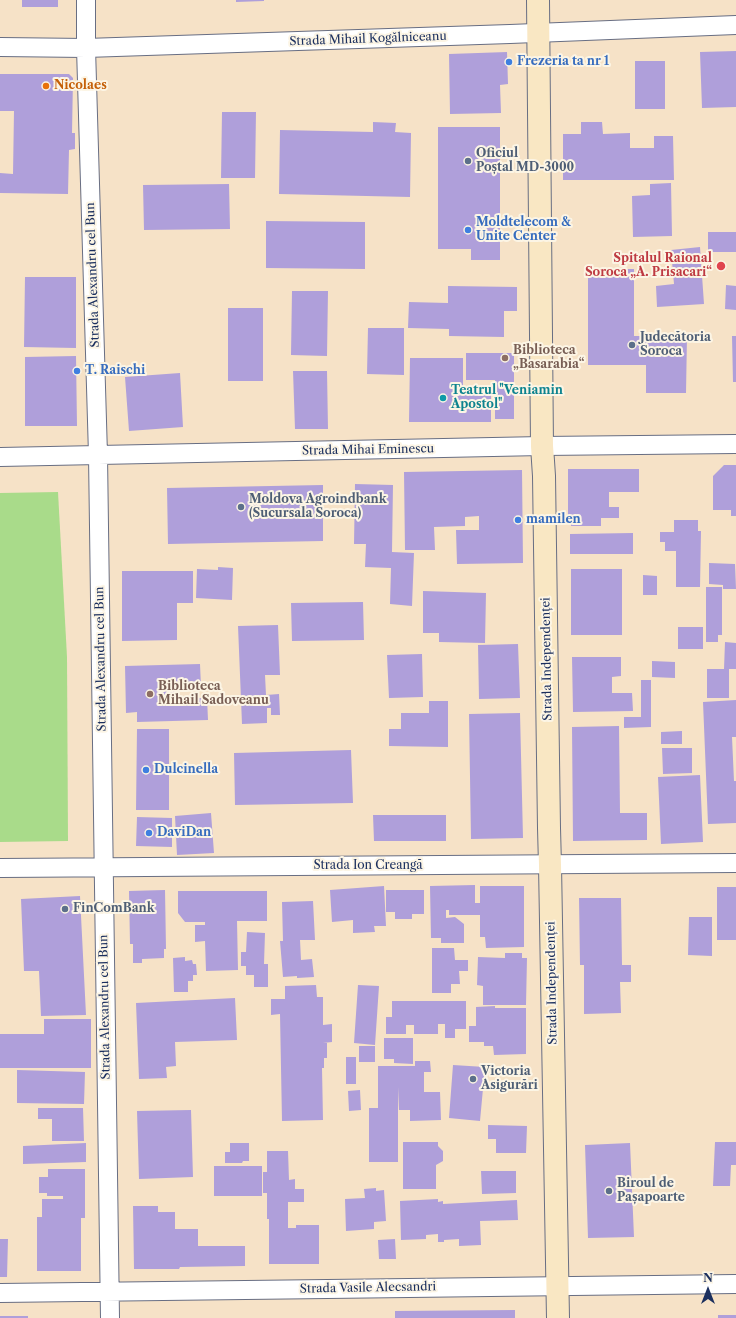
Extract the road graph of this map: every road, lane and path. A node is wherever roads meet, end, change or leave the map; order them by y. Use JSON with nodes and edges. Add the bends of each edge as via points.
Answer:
{"nodes":[{"id":1,"x":86,"y":0,"type":"edge"},
{"id":2,"x":538,"y":0,"type":"edge"},
{"id":3,"x":736,"y":25,"type":"edge"},
{"id":4,"x":538,"y":33,"type":"junction"},
{"id":5,"x":0,"y":47,"type":"edge"},
{"id":6,"x":86,"y":48,"type":"junction"},
{"id":7,"x":736,"y":444,"type":"edge"},
{"id":8,"x":542,"y":446,"type":"junction"},
{"id":9,"x":98,"y":455,"type":"junction"},
{"id":10,"x":0,"y":457,"type":"edge"},
{"id":11,"x":736,"y":863,"type":"edge"},
{"id":12,"x":550,"y":865,"type":"junction"},
{"id":13,"x":0,"y":868,"type":"edge"},
{"id":14,"x":103,"y":868,"type":"junction"},
{"id":15,"x":736,"y":1284,"type":"edge"},
{"id":16,"x":558,"y":1286,"type":"junction"},
{"id":17,"x":110,"y":1292,"type":"junction"},
{"id":18,"x":0,"y":1293,"type":"edge"},
{"id":19,"x":110,"y":1318,"type":"edge"},
{"id":20,"x":558,"y":1318,"type":"edge"}],
"edges":[{"from":1,"to":6,"type":"street","name":"Strada Alexandru cel Bun"},
{"from":2,"to":4,"type":"main road","name":"Strada Independenței"},
{"from":3,"to":4,"type":"street","name":"Strada Mihail Kogălniceanu"},
{"from":4,"to":6,"type":"street","name":"Strada Mihail Kogălniceanu"},
{"from":4,"to":8,"type":"main road","name":"Strada Independenței"},
{"from":5,"to":6,"type":"street","name":"Strada Mihail Kogălniceanu"},
{"from":6,"to":9,"type":"street","name":"Strada Alexandru cel Bun"},
{"from":7,"to":8,"type":"street","name":"Strada Mihai Eminescu"},
{"from":8,"to":9,"type":"street","name":"Strada Mihai Eminescu"},
{"from":8,"to":12,"type":"main road","name":"Strada Independenței"},
{"from":9,"to":10,"type":"street","name":"Strada Mihai Eminescu"},
{"from":9,"to":14,"type":"street","name":"Strada Alexandru cel Bun"},
{"from":11,"to":12,"type":"street","name":"Strada Ion Creangă"},
{"from":12,"to":14,"type":"street","name":"Strada Ion Creangă"},
{"from":12,"to":16,"type":"main road","name":"Strada Independenței"},
{"from":13,"to":14,"type":"street","name":"Strada Ion Creangă"},
{"from":14,"to":17,"type":"street","name":"Strada Alexandru cel Bun"},
{"from":15,"to":16,"type":"street","name":"Strada Vasile Alecsandri"},
{"from":16,"to":17,"type":"street","name":"Strada Vasile Alecsandri"},
{"from":16,"to":20,"type":"main road","name":"Strada Independenței"},
{"from":17,"to":18,"type":"street","name":"Strada Vasile Alecsandri"},
{"from":17,"to":19,"type":"street","name":"Strada Alexandru cel Bun"}]}
